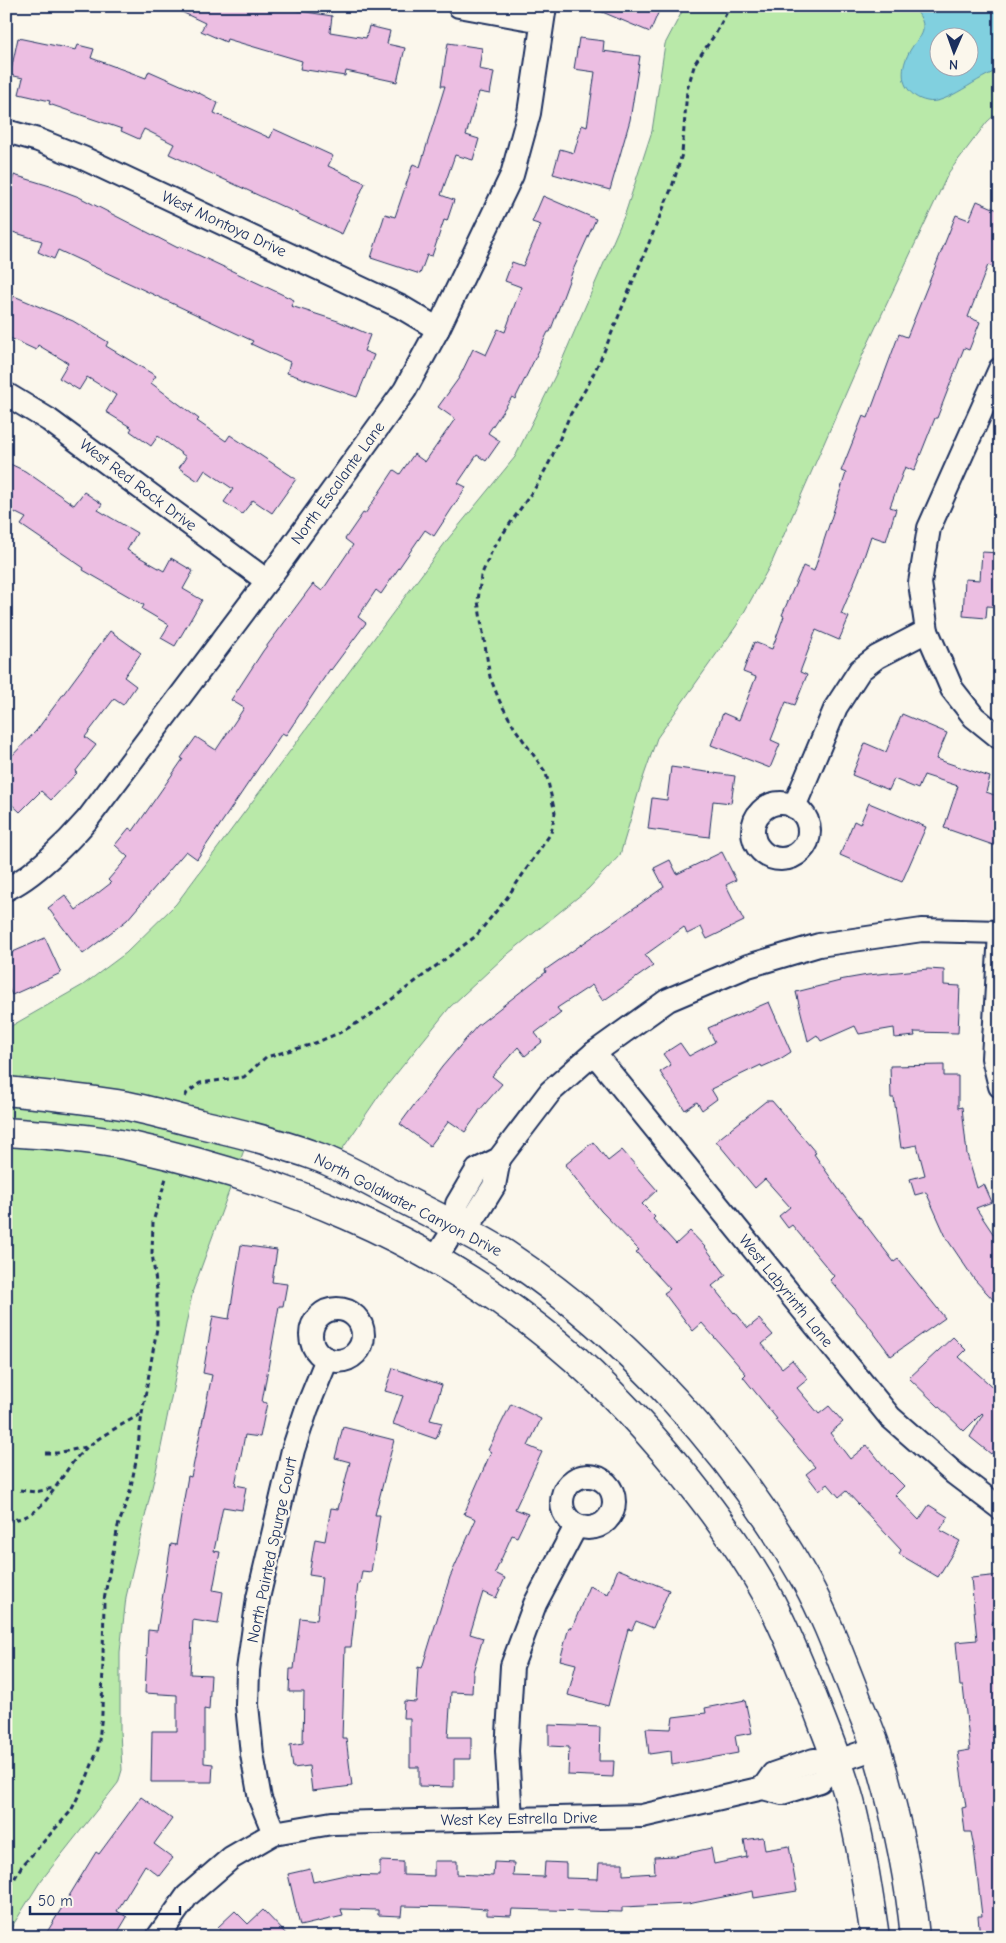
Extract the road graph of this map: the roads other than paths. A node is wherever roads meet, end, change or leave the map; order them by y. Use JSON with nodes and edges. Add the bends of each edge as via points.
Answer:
{"nodes":[{"id":1,"x":459,"y":6,"type":"edge"},
{"id":2,"x":543,"y":14,"type":"edge"},
{"id":3,"x":6,"y":131,"type":"edge"},
{"id":4,"x":438,"y":329,"type":"junction"},
{"id":5,"x":1000,"y":369,"type":"edge"},
{"id":6,"x":6,"y":394,"type":"edge"},
{"id":7,"x":994,"y":400,"type":"edge"},
{"id":8,"x":267,"y":581,"type":"junction"},
{"id":9,"x":927,"y":631,"type":"junction"},
{"id":10,"x":1000,"y":738,"type":"edge"},
{"id":11,"x":794,"y":807,"type":"dead end"},
{"id":12,"x":6,"y":889,"type":"edge"},
{"id":13,"x":1000,"y":932,"type":"edge"},
{"id":14,"x":594,"y":1053,"type":"junction"},
{"id":15,"x":1000,"y":1086,"type":"edge"},
{"id":16,"x":6,"y":1092,"type":"edge"},
{"id":17,"x":6,"y":1132,"type":"edge"},
{"id":18,"x":456,"y":1226,"type":"junction"},
{"id":19,"x":436,"y":1258,"type":"junction"},
{"id":20,"x":327,"y":1360,"type":"dead end"},
{"id":21,"x":1000,"y":1508,"type":"edge"},
{"id":22,"x":576,"y":1526,"type":"dead end"},
{"id":23,"x":876,"y":1748,"type":"junction"},
{"id":24,"x":838,"y":1761,"type":"junction"},
{"id":25,"x":510,"y":1819,"type":"junction"},
{"id":26,"x":274,"y":1833,"type":"junction"},
{"id":27,"x":158,"y":1937,"type":"edge"},
{"id":28,"x":875,"y":1937,"type":"edge"},
{"id":29,"x":916,"y":1937,"type":"edge"}],
"edges":[{"from":1,"to":2,"type":"street"},
{"from":2,"to":4,"type":"street","name":"North Escalante Lane","via":[[528,113],[512,174]]},
{"from":3,"to":4,"type":"street","name":"West Montoya Drive","via":[[83,158],[392,303]]},
{"from":4,"to":8,"type":"street","name":"North Escalante Lane","via":[[405,390]]},
{"from":5,"to":7,"type":"street"},
{"from":6,"to":8,"type":"street","name":"West Red Rock Drive","via":[[49,420]]},
{"from":7,"to":9,"type":"street","via":[[930,528],[920,584]]},
{"from":8,"to":12,"type":"street","name":"North Escalante Lane","via":[[87,820],[41,864]]},
{"from":9,"to":10,"type":"street","via":[[952,689],[974,717]]},
{"from":9,"to":11,"type":"street","via":[[877,657],[860,670],[836,707]]},
{"from":13,"to":14,"type":"street","via":[[922,930],[819,945],[748,966],[668,1000]]},
{"from":13,"to":15,"type":"street","via":[[994,1058]]},
{"from":14,"to":18,"type":"street","via":[[550,1092],[499,1159],[477,1170],[457,1204]]},
{"from":14,"to":21,"type":"street","name":"West Labyrinth Lane","via":[[890,1417]]},
{"from":16,"to":18,"type":"street","name":"North Goldwater Canyon Drive","via":[[64,1096],[128,1106],[244,1134],[320,1158]]},
{"from":17,"to":19,"type":"street","via":[[64,1136],[134,1147],[233,1173],[310,1200]]},
{"from":18,"to":19,"type":"street"},
{"from":18,"to":23,"type":"street","name":"North Goldwater Canyon Drive","via":[[512,1259],[605,1332],[648,1372],[744,1483],[807,1584],[831,1633]]},
{"from":19,"to":24,"type":"street","via":[[482,1287],[578,1362],[619,1400],[711,1507],[771,1602],[794,1650]]},
{"from":20,"to":26,"type":"street","name":"North Painted Spurge Court","via":[[293,1450],[258,1598],[248,1670],[247,1705],[252,1754],[260,1799]]},
{"from":22,"to":25,"type":"street","via":[[535,1604],[512,1666],[507,1751]]},
{"from":23,"to":24,"type":"street","name":"West Key Estrella Drive"},
{"from":23,"to":29,"type":"street","name":"North Goldwater Canyon Drive","via":[[893,1811]]},
{"from":24,"to":25,"type":"street","name":"West Key Estrella Drive","via":[[820,1781],[782,1793],[763,1788],[642,1816]]},
{"from":24,"to":28,"type":"street","via":[[855,1820]]},
{"from":25,"to":26,"type":"street","name":"West Key Estrella Drive","via":[[332,1823]]},
{"from":26,"to":27,"type":"street","via":[[231,1858],[187,1896]]}]}
